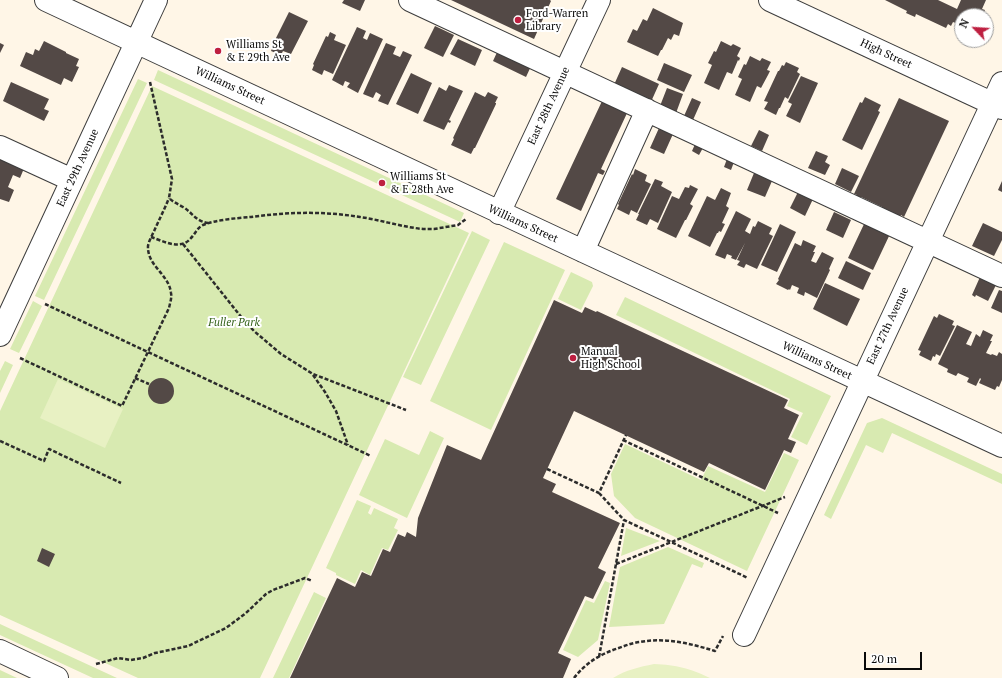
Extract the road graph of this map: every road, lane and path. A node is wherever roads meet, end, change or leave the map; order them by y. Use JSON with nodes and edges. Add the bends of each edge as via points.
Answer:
{"nodes":[{"id":1,"x":46,"y":0,"type":"edge"},
{"id":2,"x":156,"y":0,"type":"edge"},
{"id":3,"x":410,"y":0,"type":"edge"},
{"id":4,"x":599,"y":0,"type":"edge"},
{"id":5,"x":770,"y":0,"type":"edge"},
{"id":6,"x":136,"y":42,"type":"junction"},
{"id":7,"x":565,"y":72,"type":"junction"},
{"id":8,"x":150,"y":82,"type":"dead end"},
{"id":9,"x":1002,"y":83,"type":"edge"},
{"id":10,"x":997,"y":106,"type":"edge"},
{"id":11,"x":647,"y":110,"type":"junction"},
{"id":12,"x":0,"y":146,"type":"edge"},
{"id":13,"x":72,"y":180,"type":"junction"},
{"id":14,"x":169,"y":198,"type":"junction"},
{"id":15,"x":499,"y":213,"type":"junction"},
{"id":16,"x":465,"y":219,"type":"dead end"},
{"id":17,"x":208,"y":224,"type":"junction"},
{"id":18,"x":151,"y":237,"type":"junction"},
{"id":19,"x":929,"y":241,"type":"junction"},
{"id":20,"x":183,"y":244,"type":"junction"},
{"id":21,"x":583,"y":252,"type":"junction"},
{"id":22,"x":1002,"y":276,"type":"edge"},
{"id":23,"x":45,"y":304,"type":"dead end"},
{"id":24,"x":3,"y":321,"type":"edge"},
{"id":25,"x":148,"y":352,"type":"junction"},
{"id":26,"x":20,"y":358,"type":"dead end"},
{"id":27,"x":313,"y":374,"type":"junction"},
{"id":28,"x":136,"y":378,"type":"junction"},
{"id":29,"x":862,"y":382,"type":"junction"},
{"id":30,"x":149,"y":384,"type":"dead end"},
{"id":31,"x":406,"y":410,"type":"dead end"},
{"id":32,"x":626,"y":435,"type":"dead end"},
{"id":33,"x":624,"y":440,"type":"junction"},
{"id":34,"x":0,"y":441,"type":"edge"},
{"id":35,"x":348,"y":445,"type":"junction"},
{"id":36,"x":1002,"y":446,"type":"edge"},
{"id":37,"x":371,"y":456,"type":"dead end"},
{"id":38,"x":547,"y":469,"type":"dead end"},
{"id":39,"x":122,"y":483,"type":"dead end"},
{"id":40,"x":599,"y":493,"type":"junction"},
{"id":41,"x":789,"y":496,"type":"dead end"},
{"id":42,"x":763,"y":506,"type":"junction"},
{"id":43,"x":781,"y":514,"type":"dead end"},
{"id":44,"x":624,"y":520,"type":"junction"},
{"id":45,"x":671,"y":542,"type":"junction"},
{"id":46,"x":616,"y":564,"type":"junction"},
{"id":47,"x":750,"y":579,"type":"dead end"},
{"id":48,"x":312,"y":581,"type":"dead end"},
{"id":49,"x":744,"y":635,"type":"dead end"},
{"id":50,"x":0,"y":651,"type":"edge"},
{"id":51,"x":716,"y":652,"type":"dead end"},
{"id":52,"x":599,"y":657,"type":"junction"},
{"id":53,"x":96,"y":664,"type":"dead end"},
{"id":54,"x":57,"y":678,"type":"edge"},
{"id":55,"x":574,"y":678,"type":"edge"}],
"edges":[{"from":1,"to":6,"type":"street","name":"Williams Street"},
{"from":2,"to":6,"type":"street","name":"East 29th Avenue"},
{"from":3,"to":7,"type":"street"},
{"from":4,"to":7,"type":"street","name":"East 28th Avenue"},
{"from":5,"to":10,"type":"street","name":"High Street"},
{"from":6,"to":13,"type":"street","name":"East 29th Avenue"},
{"from":6,"to":15,"type":"street","name":"Williams Street"},
{"from":7,"to":11,"type":"street"},
{"from":7,"to":15,"type":"street","name":"East 28th Avenue"},
{"from":8,"to":14,"type":"path","via":[[172,179]]},
{"from":9,"to":10,"type":"street","name":"East 27th Avenue"},
{"from":10,"to":19,"type":"street","name":"East 27th Avenue"},
{"from":11,"to":19,"type":"street"},
{"from":11,"to":21,"type":"street"},
{"from":12,"to":13,"type":"street"},
{"from":13,"to":24,"type":"street","name":"East 29th Avenue"},
{"from":14,"to":17,"type":"path","via":[[185,208],[198,221]]},
{"from":14,"to":18,"type":"path"},
{"from":15,"to":21,"type":"street","name":"Williams Street"},
{"from":16,"to":17,"type":"path","via":[[458,225],[423,229],[362,217],[327,213],[283,213]]},
{"from":17,"to":20,"type":"path","via":[[196,230],[188,242]]},
{"from":18,"to":20,"type":"path"},
{"from":18,"to":25,"type":"path","via":[[149,254],[152,263],[170,287],[171,300]]},
{"from":19,"to":22,"type":"street"},
{"from":19,"to":29,"type":"street","name":"East 27th Avenue"},
{"from":20,"to":27,"type":"path","via":[[254,331],[281,354]]},
{"from":21,"to":29,"type":"street","name":"Williams Street"},
{"from":23,"to":25,"type":"path"},
{"from":25,"to":28,"type":"path"},
{"from":25,"to":35,"type":"path"},
{"from":26,"to":28,"type":"path","via":[[122,406]]},
{"from":27,"to":31,"type":"path"},
{"from":27,"to":35,"type":"path","via":[[336,411]]},
{"from":28,"to":30,"type":"path"},
{"from":29,"to":36,"type":"street","name":"Williams Street"},
{"from":29,"to":49,"type":"street","name":"East 27th Avenue"},
{"from":32,"to":33,"type":"path"},
{"from":33,"to":40,"type":"path"},
{"from":33,"to":42,"type":"path"},
{"from":34,"to":39,"type":"path","via":[[44,462],[50,449]]},
{"from":35,"to":37,"type":"path"},
{"from":38,"to":40,"type":"path"},
{"from":40,"to":44,"type":"path"},
{"from":41,"to":42,"type":"path"},
{"from":42,"to":43,"type":"path"},
{"from":42,"to":45,"type":"path"},
{"from":44,"to":45,"type":"path"},
{"from":44,"to":46,"type":"path"},
{"from":45,"to":46,"type":"path"},
{"from":45,"to":47,"type":"path"},
{"from":46,"to":52,"type":"path"},
{"from":48,"to":53,"type":"path","via":[[305,578],[273,590],[226,628],[188,646],[143,658],[118,658]]},
{"from":50,"to":54,"type":"street"},
{"from":51,"to":52,"type":"path","via":[[680,642],[659,640],[622,646]]},
{"from":52,"to":55,"type":"path"}]}
